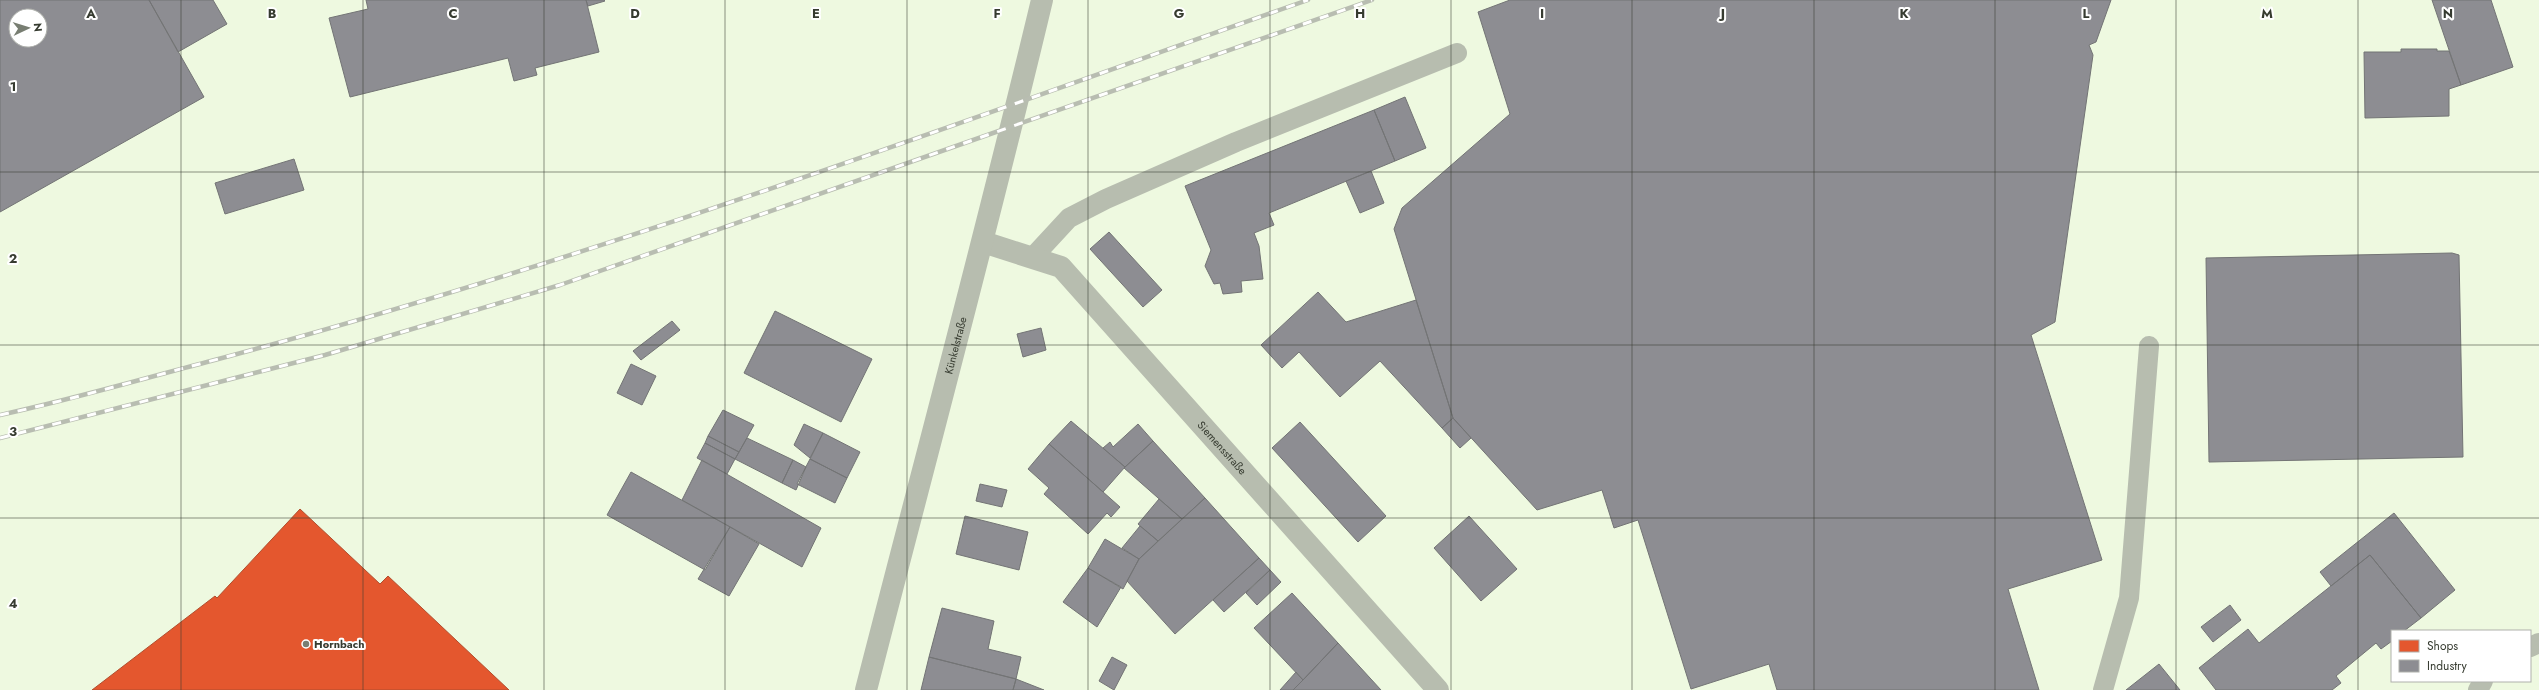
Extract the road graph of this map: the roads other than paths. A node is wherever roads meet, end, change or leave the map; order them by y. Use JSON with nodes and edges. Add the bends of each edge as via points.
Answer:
{"nodes":[{"id":1,"x":1042,"y":0,"type":"edge"},
{"id":2,"x":1457,"y":53,"type":"dead end"},
{"id":3,"x":983,"y":242,"type":"junction"},
{"id":4,"x":1032,"y":258,"type":"junction"},
{"id":5,"x":2149,"y":346,"type":"dead end"},
{"id":6,"x":866,"y":690,"type":"edge"},
{"id":7,"x":1438,"y":690,"type":"edge"},
{"id":8,"x":2103,"y":690,"type":"edge"}],
"edges":[{"from":1,"to":3,"type":"street","name":"Künkelstraße"},
{"from":2,"to":4,"type":"lane","via":[[1236,142],[1106,199],[1069,218]]},
{"from":3,"to":4,"type":"street","name":"Siemensstraße"},
{"from":3,"to":6,"type":"street","name":"Künkelstraße","via":[[946,375]]},
{"from":4,"to":7,"type":"street","name":"Siemensstraße","via":[[1061,267]]},
{"from":5,"to":8,"type":"lane","via":[[2129,598]]}]}
